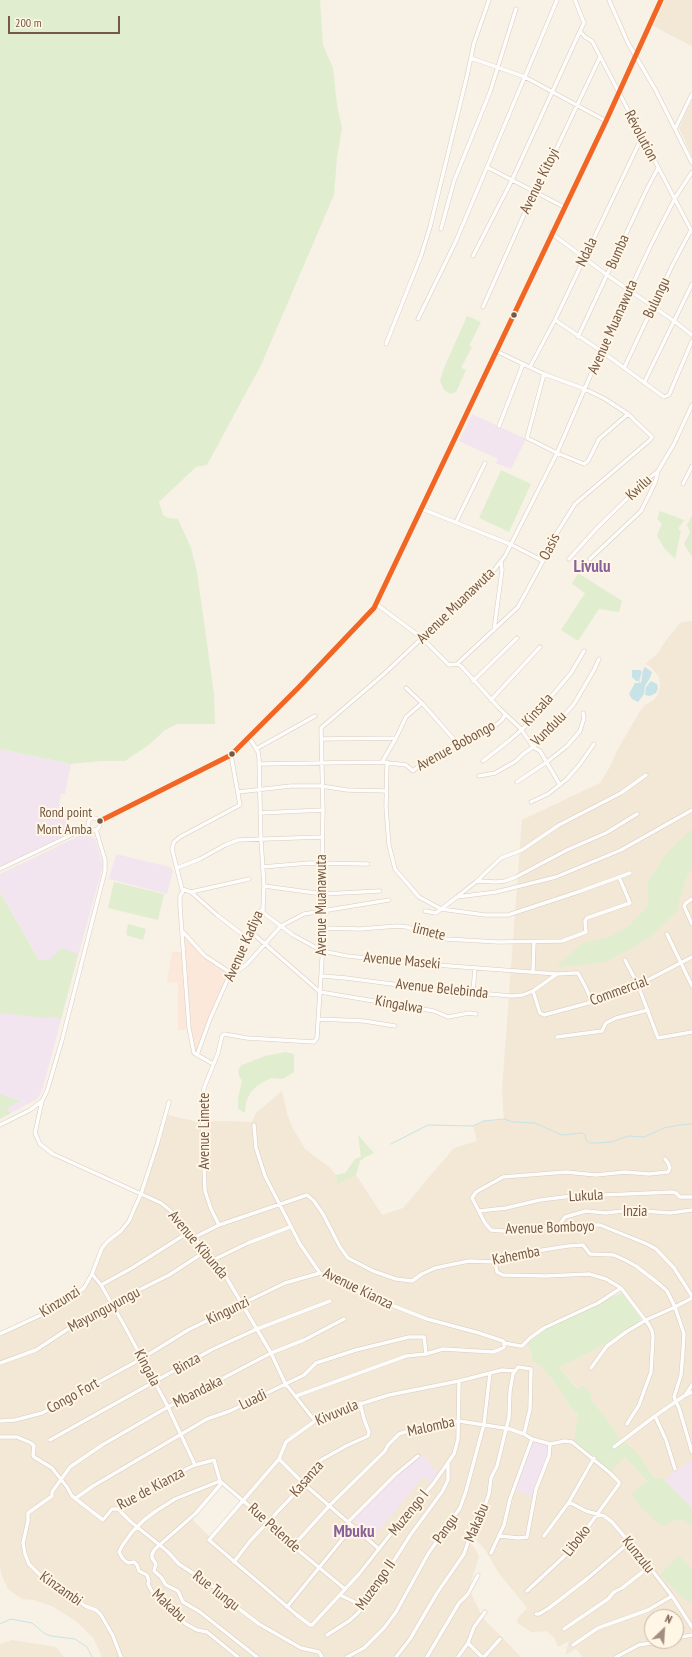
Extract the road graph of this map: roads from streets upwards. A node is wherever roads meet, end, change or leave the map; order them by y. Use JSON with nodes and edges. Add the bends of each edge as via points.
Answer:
{"nodes":[{"id":1,"x":489,"y":0,"type":"edge"},
{"id":2,"x":557,"y":0,"type":"edge"},
{"id":3,"x":575,"y":0,"type":"edge"},
{"id":4,"x":609,"y":0,"type":"edge"},
{"id":5,"x":661,"y":0,"type":"edge"},
{"id":6,"x":516,"y":9,"type":"dead end"},
{"id":7,"x":580,"y":31,"type":"junction"},
{"id":8,"x":636,"y":55,"type":"junction"},
{"id":9,"x":600,"y":57,"type":"junction"},
{"id":10,"x":471,"y":58,"type":"junction"},
{"id":11,"x":497,"y":68,"type":"junction"},
{"id":12,"x":525,"y":77,"type":"junction"},
{"id":13,"x":551,"y":92,"type":"junction"},
{"id":14,"x":618,"y":92,"type":"junction"},
{"id":15,"x":692,"y":94,"type":"edge"},
{"id":16,"x":576,"y":106,"type":"junction"},
{"id":17,"x":606,"y":121,"type":"junction"},
{"id":18,"x":675,"y":129,"type":"junction"},
{"id":19,"x":642,"y":136,"type":"junction"},
{"id":20,"x":692,"y":163,"type":"edge"},
{"id":21,"x":487,"y":166,"type":"junction"},
{"id":22,"x":658,"y":168,"type":"junction"},
{"id":23,"x":692,"y":172,"type":"edge"},
{"id":24,"x":512,"y":180,"type":"junction"},
{"id":25,"x":536,"y":192,"type":"junction"},
{"id":26,"x":675,"y":198,"type":"junction"},
{"id":27,"x":564,"y":207,"type":"junction"},
{"id":28,"x":441,"y":229,"type":"dead end"},
{"id":29,"x":691,"y":231,"type":"edge"},
{"id":30,"x":551,"y":233,"type":"junction"},
{"id":31,"x":473,"y":256,"type":"dead end"},
{"id":32,"x":585,"y":258,"type":"junction"},
{"id":33,"x":607,"y":275,"type":"junction"},
{"id":34,"x":692,"y":284,"type":"edge"},
{"id":35,"x":630,"y":290,"type":"junction"},
{"id":36,"x":483,"y":306,"type":"dead end"},
{"id":37,"x":654,"y":307,"type":"junction"},
{"id":38,"x":418,"y":319,"type":"dead end"},
{"id":39,"x":555,"y":320,"type":"junction"},
{"id":40,"x":674,"y":321,"type":"junction"},
{"id":41,"x":692,"y":335,"type":"edge"},
{"id":42,"x":578,"y":337,"type":"junction"},
{"id":43,"x":692,"y":342,"type":"edge"},
{"id":44,"x":386,"y":344,"type":"dead end"},
{"id":45,"x":496,"y":351,"type":"junction"},
{"id":46,"x":602,"y":351,"type":"junction"},
{"id":47,"x":523,"y":364,"type":"junction"},
{"id":48,"x":530,"y":367,"type":"junction"},
{"id":49,"x":624,"y":368,"type":"junction"},
{"id":50,"x":544,"y":374,"type":"junction"},
{"id":51,"x":644,"y":383,"type":"junction"},
{"id":52,"x":585,"y":389,"type":"junction"},
{"id":53,"x":692,"y":405,"type":"edge"},
{"id":54,"x":628,"y":414,"type":"junction"},
{"id":55,"x":499,"y":426,"type":"dead end"},
{"id":56,"x":557,"y":452,"type":"junction"},
{"id":57,"x":485,"y":464,"type":"dead end"},
{"id":58,"x":692,"y":466,"type":"edge"},
{"id":59,"x":658,"y":471,"type":"junction"},
{"id":60,"x":683,"y":484,"type":"dead end"},
{"id":61,"x":422,"y":509,"type":"junction"},
{"id":62,"x":456,"y":522,"type":"junction"},
{"id":63,"x":510,"y":544,"type":"junction"},
{"id":64,"x":569,"y":559,"type":"dead end"},
{"id":65,"x":590,"y":559,"type":"dead end"},
{"id":66,"x":543,"y":561,"type":"junction"},
{"id":67,"x":501,"y":562,"type":"junction"},
{"id":68,"x":376,"y":604,"type":"junction"},
{"id":69,"x":494,"y":630,"type":"junction"},
{"id":70,"x":422,"y":638,"type":"junction"},
{"id":71,"x":517,"y":638,"type":"dead end"},
{"id":72,"x":540,"y":647,"type":"dead end"},
{"id":73,"x":584,"y":651,"type":"dead end"},
{"id":74,"x":599,"y":659,"type":"dead end"},
{"id":75,"x":457,"y":664,"type":"junction"},
{"id":76,"x":473,"y":681,"type":"junction"},
{"id":77,"x":406,"y":688,"type":"dead end"},
{"id":78,"x":491,"y":700,"type":"junction"},
{"id":79,"x":422,"y":703,"type":"junction"},
{"id":80,"x":583,"y":713,"type":"dead end"},
{"id":81,"x":505,"y":715,"type":"junction"},
{"id":82,"x":315,"y":716,"type":"dead end"},
{"id":83,"x":521,"y":729,"type":"junction"},
{"id":84,"x":249,"y":737,"type":"junction"},
{"id":85,"x":396,"y":738,"type":"junction"},
{"id":86,"x":321,"y":739,"type":"junction"},
{"id":87,"x":458,"y":744,"type":"junction"},
{"id":88,"x":594,"y":744,"type":"dead end"},
{"id":89,"x":533,"y":747,"type":"junction"},
{"id":90,"x":256,"y":749,"type":"junction"},
{"id":91,"x":231,"y":754,"type":"junction"},
{"id":92,"x":482,"y":761,"type":"dead end"},
{"id":93,"x":382,"y":762,"type":"junction"},
{"id":94,"x":387,"y":762,"type":"junction"},
{"id":95,"x":547,"y":762,"type":"junction"},
{"id":96,"x":320,"y":763,"type":"junction"},
{"id":97,"x":259,"y":764,"type":"junction"},
{"id":98,"x":646,"y":775,"type":"dead end"},
{"id":99,"x":479,"y":776,"type":"dead end"},
{"id":100,"x":518,"y":782,"type":"dead end"},
{"id":101,"x":560,"y":785,"type":"junction"},
{"id":102,"x":321,"y":786,"type":"junction"},
{"id":103,"x":259,"y":790,"type":"junction"},
{"id":104,"x":386,"y":791,"type":"junction"},
{"id":105,"x":238,"y":792,"type":"junction"},
{"id":106,"x":531,"y":802,"type":"dead end"},
{"id":107,"x":322,"y":810,"type":"junction"},
{"id":108,"x":692,"y":810,"type":"edge"},
{"id":109,"x":260,"y":813,"type":"junction"},
{"id":110,"x":637,"y":814,"type":"dead end"},
{"id":111,"x":100,"y":821,"type":"junction"},
{"id":112,"x":88,"y":827,"type":"junction"},
{"id":113,"x":96,"y":830,"type":"junction"},
{"id":114,"x":322,"y":837,"type":"junction"},
{"id":115,"x":260,"y":840,"type":"junction"},
{"id":116,"x":322,"y":863,"type":"junction"},
{"id":117,"x":368,"y":864,"type":"dead end"},
{"id":118,"x":262,"y":867,"type":"junction"},
{"id":119,"x":177,"y":868,"type":"junction"},
{"id":120,"x":0,"y":869,"type":"edge"},
{"id":121,"x":630,"y":873,"type":"dead end"},
{"id":122,"x":619,"y":877,"type":"junction"},
{"id":123,"x":249,"y":879,"type":"dead end"},
{"id":124,"x":478,"y":881,"type":"junction"},
{"id":125,"x":264,"y":886,"type":"junction"},
{"id":126,"x":184,"y":890,"type":"junction"},
{"id":127,"x":380,"y":891,"type":"dead end"},
{"id":128,"x":191,"y":892,"type":"junction"},
{"id":129,"x":323,"y":894,"type":"junction"},
{"id":130,"x":457,"y":897,"type":"junction"},
{"id":131,"x":388,"y":900,"type":"dead end"},
{"id":132,"x":692,"y":900,"type":"edge"},
{"id":133,"x":263,"y":908,"type":"junction"},
{"id":134,"x":442,"y":909,"type":"junction"},
{"id":135,"x":323,"y":910,"type":"junction"},
{"id":136,"x":425,"y":911,"type":"dead end"},
{"id":137,"x":692,"y":924,"type":"edge"},
{"id":138,"x":281,"y":926,"type":"junction"},
{"id":139,"x":324,"y":928,"type":"junction"},
{"id":140,"x":250,"y":931,"type":"junction"},
{"id":141,"x":183,"y":932,"type":"junction"},
{"id":142,"x":667,"y":934,"type":"dead end"},
{"id":143,"x":246,"y":938,"type":"junction"},
{"id":144,"x":534,"y":942,"type":"junction"},
{"id":145,"x":265,"y":944,"type":"junction"},
{"id":146,"x":322,"y":950,"type":"junction"},
{"id":147,"x":692,"y":958,"type":"edge"},
{"id":148,"x":625,"y":960,"type":"dead end"},
{"id":149,"x":682,"y":963,"type":"junction"},
{"id":150,"x":475,"y":968,"type":"junction"},
{"id":151,"x":533,"y":971,"type":"junction"},
{"id":152,"x":231,"y":974,"type":"junction"},
{"id":153,"x":557,"y":974,"type":"junction"},
{"id":154,"x":322,"y":976,"type":"junction"},
{"id":155,"x":638,"y":985,"type":"junction"},
{"id":156,"x":692,"y":986,"type":"edge"},
{"id":157,"x":533,"y":991,"type":"junction"},
{"id":158,"x":320,"y":992,"type":"junction"},
{"id":159,"x":473,"y":992,"type":"junction"},
{"id":160,"x":592,"y":1002,"type":"junction"},
{"id":161,"x":648,"y":1010,"type":"junction"},
{"id":162,"x":476,"y":1014,"type":"dead end"},
{"id":163,"x":319,"y":1019,"type":"junction"},
{"id":164,"x":395,"y":1026,"type":"dead end"},
{"id":165,"x":692,"y":1032,"type":"edge"},
{"id":166,"x":557,"y":1037,"type":"dead end"},
{"id":167,"x":314,"y":1042,"type":"joint"},
{"id":168,"x":197,"y":1055,"type":"junction"},
{"id":169,"x":213,"y":1064,"type":"junction"},
{"id":170,"x":42,"y":1101,"type":"junction"},
{"id":171,"x":169,"y":1102,"type":"dead end"},
{"id":172,"x":0,"y":1125,"type":"edge"},
{"id":173,"x":254,"y":1125,"type":"dead end"},
{"id":174,"x":665,"y":1159,"type":"dead end"},
{"id":175,"x":142,"y":1194,"type":"junction"},
{"id":176,"x":692,"y":1197,"type":"edge"},
{"id":177,"x":278,"y":1204,"type":"junction"},
{"id":178,"x":692,"y":1210,"type":"edge"},
{"id":179,"x":479,"y":1211,"type":"junction"},
{"id":180,"x":219,"y":1225,"type":"junction"},
{"id":181,"x":559,"y":1225,"type":"junction"},
{"id":182,"x":290,"y":1227,"type":"junction"},
{"id":183,"x":189,"y":1232,"type":"junction"},
{"id":184,"x":193,"y":1238,"type":"junction"},
{"id":185,"x":206,"y":1251,"type":"junction"},
{"id":186,"x":213,"y":1260,"type":"junction"},
{"id":187,"x":495,"y":1262,"type":"junction"},
{"id":188,"x":320,"y":1273,"type":"junction"},
{"id":189,"x":92,"y":1274,"type":"junction"},
{"id":190,"x":101,"y":1285,"type":"junction"},
{"id":191,"x":621,"y":1288,"type":"junction"},
{"id":192,"x":692,"y":1297,"type":"edge"},
{"id":193,"x":330,"y":1301,"type":"dead end"},
{"id":194,"x":112,"y":1303,"type":"junction"},
{"id":195,"x":243,"y":1304,"type":"junction"},
{"id":196,"x":675,"y":1307,"type":"junction"},
{"id":197,"x":344,"y":1318,"type":"dead end"},
{"id":198,"x":646,"y":1320,"type":"junction"},
{"id":199,"x":256,"y":1329,"type":"junction"},
{"id":200,"x":0,"y":1334,"type":"edge"},
{"id":201,"x":504,"y":1343,"type":"junction"},
{"id":202,"x":271,"y":1353,"type":"junction"},
{"id":203,"x":426,"y":1354,"type":"junction"},
{"id":204,"x":141,"y":1359,"type":"junction"},
{"id":205,"x":0,"y":1363,"type":"edge"},
{"id":206,"x":591,"y":1368,"type":"dead end"},
{"id":207,"x":515,"y":1371,"type":"junction"},
{"id":208,"x":490,"y":1373,"type":"junction"},
{"id":209,"x":459,"y":1381,"type":"junction"},
{"id":210,"x":154,"y":1383,"type":"junction"},
{"id":211,"x":285,"y":1384,"type":"junction"},
{"id":212,"x":692,"y":1385,"type":"edge"},
{"id":213,"x":692,"y":1392,"type":"edge"},
{"id":214,"x":296,"y":1396,"type":"junction"},
{"id":215,"x":684,"y":1396,"type":"junction"},
{"id":216,"x":676,"y":1402,"type":"junction"},
{"id":217,"x":360,"y":1403,"type":"junction"},
{"id":218,"x":168,"y":1407,"type":"junction"},
{"id":219,"x":655,"y":1416,"type":"junction"},
{"id":220,"x":0,"y":1421,"type":"edge"},
{"id":221,"x":315,"y":1421,"type":"junction"},
{"id":222,"x":459,"y":1421,"type":"junction"},
{"id":223,"x":484,"y":1424,"type":"junction"},
{"id":224,"x":627,"y":1424,"type":"dead end"},
{"id":225,"x":506,"y":1428,"type":"junction"},
{"id":226,"x":182,"y":1434,"type":"junction"},
{"id":227,"x":524,"y":1434,"type":"junction"},
{"id":228,"x":0,"y":1437,"type":"edge"},
{"id":229,"x":532,"y":1438,"type":"junction"},
{"id":230,"x":50,"y":1440,"type":"dead end"},
{"id":231,"x":550,"y":1444,"type":"junction"},
{"id":232,"x":614,"y":1447,"type":"dead end"},
{"id":233,"x":692,"y":1452,"type":"edge"},
{"id":234,"x":418,"y":1456,"type":"dead end"},
{"id":235,"x":594,"y":1458,"type":"junction"},
{"id":236,"x":279,"y":1460,"type":"junction"},
{"id":237,"x":448,"y":1464,"type":"junction"},
{"id":238,"x":195,"y":1465,"type":"junction"},
{"id":239,"x":675,"y":1469,"type":"dead end"},
{"id":240,"x":61,"y":1479,"type":"junction"},
{"id":241,"x":220,"y":1481,"type":"junction"},
{"id":242,"x":303,"y":1483,"type":"junction"},
{"id":243,"x":619,"y":1484,"type":"joint"},
{"id":244,"x":76,"y":1498,"type":"junction"},
{"id":245,"x":243,"y":1500,"type":"junction"},
{"id":246,"x":569,"y":1502,"type":"junction"},
{"id":247,"x":330,"y":1505,"type":"junction"},
{"id":248,"x":118,"y":1509,"type":"junction"},
{"id":249,"x":597,"y":1514,"type":"junction"},
{"id":250,"x":268,"y":1522,"type":"junction"},
{"id":251,"x":348,"y":1522,"type":"junction"},
{"id":252,"x":352,"y":1526,"type":"junction"},
{"id":253,"x":137,"y":1527,"type":"junction"},
{"id":254,"x":500,"y":1536,"type":"junction"},
{"id":255,"x":544,"y":1536,"type":"dead end"},
{"id":256,"x":631,"y":1541,"type":"junction"},
{"id":257,"x":159,"y":1545,"type":"junction"},
{"id":258,"x":293,"y":1546,"type":"junction"},
{"id":259,"x":379,"y":1549,"type":"junction"},
{"id":260,"x":491,"y":1553,"type":"dead end"},
{"id":261,"x":234,"y":1562,"type":"junction"},
{"id":262,"x":649,"y":1567,"type":"junction"},
{"id":263,"x":319,"y":1568,"type":"junction"},
{"id":264,"x":478,"y":1575,"type":"dead end"},
{"id":265,"x":345,"y":1589,"type":"junction"},
{"id":266,"x":527,"y":1591,"type":"dead end"},
{"id":267,"x":340,"y":1595,"type":"junction"},
{"id":268,"x":672,"y":1596,"type":"junction"},
{"id":269,"x":363,"y":1606,"type":"junction"},
{"id":270,"x":287,"y":1607,"type":"junction"},
{"id":271,"x":485,"y":1612,"type":"dead end"},
{"id":272,"x":536,"y":1614,"type":"dead end"},
{"id":273,"x":692,"y":1627,"type":"edge"},
{"id":274,"x":564,"y":1629,"type":"dead end"},
{"id":275,"x":327,"y":1635,"type":"dead end"},
{"id":276,"x":500,"y":1639,"type":"dead end"},
{"id":277,"x":468,"y":1643,"type":"junction"},
{"id":278,"x":644,"y":1644,"type":"edge"},
{"id":279,"x":573,"y":1645,"type":"dead end"},
{"id":280,"x":121,"y":1657,"type":"edge"},
{"id":281,"x":238,"y":1657,"type":"edge"},
{"id":282,"x":257,"y":1657,"type":"edge"},
{"id":283,"x":322,"y":1657,"type":"edge"},
{"id":284,"x":347,"y":1657,"type":"edge"},
{"id":285,"x":396,"y":1657,"type":"edge"},
{"id":286,"x":427,"y":1657,"type":"edge"},
{"id":287,"x":458,"y":1657,"type":"edge"},
{"id":288,"x":483,"y":1657,"type":"edge"},
{"id":289,"x":616,"y":1657,"type":"edge"}],
"edges":[{"from":1,"to":10,"type":"street"},
{"from":2,"to":12,"type":"street"},
{"from":3,"to":7,"type":"street","via":[[584,23]]},
{"from":4,"to":8,"type":"street"},
{"from":5,"to":8,"type":"street"},
{"from":6,"to":11,"type":"street"},
{"from":7,"to":9,"type":"street","name":"Révolution","via":[[592,41]]},
{"from":7,"to":13,"type":"street"},
{"from":8,"to":14,"type":"street"},
{"from":8,"to":18,"type":"street"},
{"from":9,"to":14,"type":"street","name":"Révolution"},
{"from":9,"to":16,"type":"street","name":"Avenue Kitoyi"},
{"from":10,"to":11,"type":"street"},
{"from":10,"to":44,"type":"street","via":[[430,227]]},
{"from":11,"to":12,"type":"street"},
{"from":11,"to":28,"type":"street","via":[[474,133],[457,171]]},
{"from":12,"to":13,"type":"street"},
{"from":12,"to":21,"type":"street"},
{"from":13,"to":16,"type":"street"},
{"from":13,"to":24,"type":"street"},
{"from":14,"to":17,"type":"street"},
{"from":14,"to":19,"type":"street","name":"Révolution"},
{"from":15,"to":18,"type":"street"},
{"from":16,"to":17,"type":"street"},
{"from":16,"to":25,"type":"street","name":"Avenue Kitoyi"},
{"from":17,"to":27,"type":"street"},
{"from":18,"to":20,"type":"street"},
{"from":19,"to":22,"type":"street","name":"Révolution"},
{"from":19,"to":32,"type":"street","name":"Ndala"},
{"from":21,"to":24,"type":"street"},
{"from":21,"to":38,"type":"street","via":[[456,241]]},
{"from":22,"to":26,"type":"street","name":"Révolution"},
{"from":22,"to":33,"type":"street","name":"Bumba"},
{"from":23,"to":26,"type":"street","name":"Avenue Muanawuta"},
{"from":24,"to":25,"type":"street"},
{"from":24,"to":31,"type":"street"},
{"from":25,"to":27,"type":"street"},
{"from":25,"to":36,"type":"street","name":"Avenue Kitoyi"},
{"from":26,"to":29,"type":"street","name":"Révolution"},
{"from":26,"to":35,"type":"street","name":"Avenue Muanawuta"},
{"from":27,"to":30,"type":"street"},
{"from":29,"to":37,"type":"street","name":"Bulungu"},
{"from":30,"to":32,"type":"street"},
{"from":30,"to":45,"type":"street"},
{"from":32,"to":33,"type":"street"},
{"from":32,"to":39,"type":"street","name":"Ndala"},
{"from":33,"to":35,"type":"street"},
{"from":33,"to":42,"type":"street","name":"Bumba"},
{"from":34,"to":40,"type":"street"},
{"from":35,"to":37,"type":"street"},
{"from":35,"to":46,"type":"street","name":"Avenue Muanawuta"},
{"from":37,"to":40,"type":"street"},
{"from":37,"to":49,"type":"street","name":"Bulungu"},
{"from":39,"to":42,"type":"street"},
{"from":39,"to":48,"type":"street","name":"Ndala"},
{"from":40,"to":41,"type":"street"},
{"from":40,"to":51,"type":"street"},
{"from":42,"to":46,"type":"street"},
{"from":43,"to":51,"type":"street","via":[[666,398]]},
{"from":45,"to":47,"type":"street"},
{"from":45,"to":61,"type":"street"},
{"from":46,"to":49,"type":"street"},
{"from":46,"to":52,"type":"street","name":"Avenue Muanawuta"},
{"from":47,"to":48,"type":"street"},
{"from":47,"to":55,"type":"street"},
{"from":48,"to":50,"type":"street"},
{"from":49,"to":51,"type":"street"},
{"from":50,"to":52,"type":"street"},
{"from":50,"to":56,"type":"street","via":[[527,438]]},
{"from":52,"to":54,"type":"street"},
{"from":52,"to":56,"type":"street","name":"Avenue Muanawuta"},
{"from":53,"to":59,"type":"street","name":"Kwilu","via":[[676,441]]},
{"from":54,"to":56,"type":"street","via":[[599,439],[584,464]]},
{"from":54,"to":66,"type":"street","name":"Oasis","via":[[652,437],[575,504]]},
{"from":56,"to":63,"type":"street","name":"Avenue Muanawuta"},
{"from":57,"to":62,"type":"street"},
{"from":58,"to":60,"type":"street"},
{"from":59,"to":64,"type":"street","name":"Kwilu","via":[[597,528]]},
{"from":59,"to":65,"type":"street","via":[[656,481],[641,511]]},
{"from":61,"to":62,"type":"street"},
{"from":61,"to":68,"type":"street"},
{"from":62,"to":63,"type":"street"},
{"from":63,"to":66,"type":"street"},
{"from":63,"to":67,"type":"street","name":"Avenue Muanawuta"},
{"from":66,"to":69,"type":"street","name":"Oasis","via":[[520,604]]},
{"from":67,"to":69,"type":"street"},
{"from":67,"to":70,"type":"street","name":"Avenue Muanawuta"},
{"from":68,"to":70,"type":"street"},
{"from":68,"to":84,"type":"street"},
{"from":69,"to":75,"type":"street","name":"Oasis"},
{"from":70,"to":75,"type":"street","via":[[449,665]]},
{"from":70,"to":86,"type":"street","name":"Avenue Muanawuta","via":[[324,724],[321,728]]},
{"from":71,"to":76,"type":"street"},
{"from":72,"to":78,"type":"street"},
{"from":73,"to":83,"type":"street","name":"Kinsala","via":[[571,673]]},
{"from":74,"to":89,"type":"street","name":"Vundulu","via":[[574,704]]},
{"from":75,"to":76,"type":"street"},
{"from":76,"to":78,"type":"street"},
{"from":77,"to":79,"type":"street"},
{"from":78,"to":81,"type":"street"},
{"from":79,"to":85,"type":"street","via":[[406,717]]},
{"from":79,"to":87,"type":"street"},
{"from":80,"to":95,"type":"street","via":[[580,731],[567,746]]},
{"from":81,"to":83,"type":"street"},
{"from":81,"to":87,"type":"street","name":"Avenue Bobongo","via":[[496,725]]},
{"from":82,"to":90,"type":"street"},
{"from":83,"to":89,"type":"street"},
{"from":83,"to":92,"type":"street","name":"Kinsala"},
{"from":84,"to":90,"type":"street","name":"Avenue Kadiya"},
{"from":84,"to":91,"type":"street"},
{"from":85,"to":86,"type":"street"},
{"from":85,"to":93,"type":"street"},
{"from":86,"to":96,"type":"street","name":"Avenue Muanawuta"},
{"from":87,"to":94,"type":"street","name":"Avenue Bobongo","via":[[424,760],[413,771],[406,765]]},
{"from":88,"to":101,"type":"street"},
{"from":89,"to":95,"type":"street","via":[[540,751]]},
{"from":89,"to":99,"type":"street","name":"Vundulu","via":[[495,773]]},
{"from":90,"to":97,"type":"street","name":"Avenue Kadiya"},
{"from":91,"to":105,"type":"street"},
{"from":91,"to":111,"type":"street"},
{"from":93,"to":94,"type":"street","name":"Avenue Bobongo"},
{"from":93,"to":96,"type":"street","name":"Avenue Bobongo"},
{"from":94,"to":104,"type":"street"},
{"from":95,"to":100,"type":"street"},
{"from":95,"to":101,"type":"street"},
{"from":96,"to":97,"type":"street","name":"Avenue Bobongo"},
{"from":96,"to":102,"type":"street","name":"Avenue Muanawuta"},
{"from":97,"to":103,"type":"street","name":"Avenue Kadiya"},
{"from":98,"to":124,"type":"street","via":[[621,793],[559,825],[522,850],[501,858]]},
{"from":101,"to":106,"type":"street"},
{"from":102,"to":103,"type":"street"},
{"from":102,"to":104,"type":"street"},
{"from":102,"to":107,"type":"street","name":"Avenue Muanawuta"},
{"from":103,"to":105,"type":"street"},
{"from":103,"to":109,"type":"street","name":"Avenue Kadiya"},
{"from":104,"to":134,"type":"street","via":[[389,845],[395,869],[419,896]]},
{"from":105,"to":119,"type":"street","via":[[239,806],[174,842],[172,849]]},
{"from":107,"to":109,"type":"street"},
{"from":107,"to":114,"type":"street","name":"Avenue Muanawuta"},
{"from":108,"to":130,"type":"street","via":[[621,850],[556,877],[496,892]]},
{"from":109,"to":115,"type":"street","name":"Avenue Kadiya"},
{"from":110,"to":124,"type":"street","via":[[606,833],[516,877],[496,882]]},
{"from":111,"to":112,"type":"street","via":[[92,818],[88,821]]},
{"from":111,"to":113,"type":"street","via":[[100,827]]},
{"from":112,"to":113,"type":"street"},
{"from":112,"to":120,"type":"street"},
{"from":113,"to":170,"type":"street","name":"Avenue Kibunda","via":[[105,860],[105,871],[62,1040]]},
{"from":114,"to":115,"type":"street"},
{"from":114,"to":116,"type":"street","name":"Avenue Muanawuta"},
{"from":115,"to":118,"type":"street","name":"Avenue Kadiya"},
{"from":115,"to":119,"type":"street","via":[[233,842]]},
{"from":116,"to":117,"type":"street"},
{"from":116,"to":118,"type":"street"},
{"from":116,"to":129,"type":"street","name":"Avenue Muanawuta"},
{"from":118,"to":125,"type":"street","name":"Avenue Kadiya"},
{"from":119,"to":126,"type":"street"},
{"from":121,"to":122,"type":"street"},
{"from":122,"to":134,"type":"street","via":[[508,915],[485,915]]},
{"from":122,"to":144,"type":"street","name":"limete","via":[[630,903],[587,918],[587,931],[562,941]]},
{"from":123,"to":128,"type":"street"},
{"from":124,"to":130,"type":"street"},
{"from":125,"to":129,"type":"street"},
{"from":125,"to":133,"type":"street","name":"Avenue Kadiya"},
{"from":126,"to":128,"type":"street"},
{"from":126,"to":141,"type":"street","via":[[180,896]]},
{"from":127,"to":129,"type":"street"},
{"from":128,"to":143,"type":"street"},
{"from":129,"to":135,"type":"street","name":"Avenue Muanawuta"},
{"from":130,"to":134,"type":"street"},
{"from":131,"to":135,"type":"street"},
{"from":132,"to":137,"type":"street","via":[[687,902],[685,908]]},
{"from":133,"to":138,"type":"street","name":"Avenue Maseki","via":[[263,912]]},
{"from":133,"to":140,"type":"street","name":"Avenue Kadiya","via":[[257,914]]},
{"from":134,"to":136,"type":"street","via":[[436,913]]},
{"from":135,"to":138,"type":"street","via":[[304,914]]},
{"from":135,"to":139,"type":"street","name":"Avenue Muanawuta"},
{"from":138,"to":145,"type":"street"},
{"from":138,"to":146,"type":"street","name":"Avenue Maseki"},
{"from":139,"to":144,"type":"street","name":"limete","via":[[402,926],[446,939]]},
{"from":139,"to":146,"type":"street","name":"Avenue Muanawuta"},
{"from":140,"to":143,"type":"street","name":"Avenue Kadiya"},
{"from":140,"to":145,"type":"street"},
{"from":141,"to":152,"type":"street","via":[[205,956]]},
{"from":141,"to":168,"type":"street","via":[[188,1020],[193,1048]]},
{"from":142,"to":149,"type":"street"},
{"from":143,"to":152,"type":"street","name":"Avenue Kadiya"},
{"from":144,"to":151,"type":"street"},
{"from":145,"to":152,"type":"street","via":[[242,968]]},
{"from":145,"to":158,"type":"street"},
{"from":146,"to":150,"type":"street","name":"Avenue Maseki","via":[[347,956]]},
{"from":146,"to":154,"type":"street","name":"Avenue Muanawuta"},
{"from":147,"to":149,"type":"street","name":"Commercial"},
{"from":148,"to":155,"type":"street"},
{"from":149,"to":155,"type":"street","name":"Commercial"},
{"from":149,"to":156,"type":"street"},
{"from":150,"to":151,"type":"street","name":"Avenue Maseki"},
{"from":150,"to":159,"type":"street"},
{"from":151,"to":153,"type":"street","name":"Avenue Maseki"},
{"from":152,"to":168,"type":"street","name":"Avenue Kadiya"},
{"from":153,"to":157,"type":"street","name":"Avenue Belebinda"},
{"from":153,"to":160,"type":"street","name":"Avenue Maseki","via":[[578,973]]},
{"from":154,"to":158,"type":"street","name":"Avenue Muanawuta"},
{"from":154,"to":159,"type":"street","name":"Avenue Belebinda"},
{"from":155,"to":160,"type":"street","name":"Commercial"},
{"from":155,"to":161,"type":"street"},
{"from":157,"to":159,"type":"street","name":"Avenue Belebinda","via":[[512,996]]},
{"from":157,"to":160,"type":"street","name":"Commercial","via":[[542,1015]]},
{"from":158,"to":162,"type":"street","name":"Kingalwa","via":[[427,1010],[448,1017]]},
{"from":158,"to":163,"type":"street","name":"Avenue Muanawuta"},
{"from":161,"to":165,"type":"street","via":[[658,1038]]},
{"from":161,"to":166,"type":"street","via":[[616,1018],[606,1023],[602,1031]]},
{"from":163,"to":164,"type":"street","via":[[364,1021]]},
{"from":163,"to":167,"type":"street","name":"Avenue Muanawuta","via":[[317,1038]]},
{"from":167,"to":169,"type":"street","name":"Avenue Limete","via":[[224,1034]]},
{"from":168,"to":169,"type":"street"},
{"from":169,"to":180,"type":"street","name":"Avenue Limete","via":[[204,1088],[202,1110],[206,1195]]},
{"from":170,"to":172,"type":"street"},
{"from":170,"to":175,"type":"street","name":"Avenue Kibunda","via":[[35,1133],[43,1147]]},
{"from":171,"to":175,"type":"street","name":"Kinzunzi"},
{"from":173,"to":177,"type":"street","name":"Avenue Kianza","via":[[256,1148]]},
{"from":174,"to":179,"type":"street","name":"Avenue Bomboyo","via":[[670,1168],[668,1172],[596,1175],[566,1172],[503,1177],[476,1192],[472,1198]]},
{"from":175,"to":183,"type":"street","name":"Avenue Kibunda","via":[[171,1210]]},
{"from":175,"to":189,"type":"street","name":"Kinzunzi","via":[[129,1221],[102,1248]]},
{"from":176,"to":179,"type":"street","name":"Lukula","via":[[680,1197],[672,1192],[588,1194]]},
{"from":177,"to":180,"type":"street"},
{"from":177,"to":182,"type":"street","name":"Avenue Kianza"},
{"from":177,"to":187,"type":"street","name":"Kahemba","via":[[307,1195],[314,1201],[348,1258],[396,1279],[412,1281],[432,1268],[463,1261]]},
{"from":178,"to":181,"type":"street","name":"Inzia","via":[[670,1213],[632,1210],[606,1213],[586,1211],[565,1217]]},
{"from":179,"to":181,"type":"street","name":"Avenue Bomboyo","via":[[484,1223],[492,1230]]},
{"from":180,"to":184,"type":"street"},
{"from":181,"to":192,"type":"street","name":"Avenue Bomboyo","via":[[600,1225],[656,1249],[674,1268]]},
{"from":182,"to":186,"type":"street"},
{"from":182,"to":188,"type":"street","name":"Avenue Kianza"},
{"from":183,"to":184,"type":"street","name":"Avenue Kibunda"},
{"from":183,"to":190,"type":"street"},
{"from":184,"to":185,"type":"street","name":"Avenue Kibunda"},
{"from":185,"to":186,"type":"street","name":"Avenue Kibunda"},
{"from":185,"to":194,"type":"street","name":"Mayunguyungu","via":[[169,1275]]},
{"from":186,"to":195,"type":"street","name":"Avenue Kibunda"},
{"from":187,"to":191,"type":"street","via":[[497,1272],[503,1275],[589,1274],[606,1279]]},
{"from":187,"to":196,"type":"street","name":"Kahemba","via":[[530,1252],[585,1246],[590,1254],[614,1255],[648,1274],[667,1291]]},
{"from":188,"to":195,"type":"street","name":"Kingunzi","via":[[285,1283]]},
{"from":188,"to":201,"type":"street","name":"Avenue Kianza","via":[[392,1306]]},
{"from":189,"to":190,"type":"street","name":"Kingala"},
{"from":189,"to":200,"type":"street","name":"Kinzunzi","via":[[84,1288],[62,1304]]},
{"from":190,"to":194,"type":"street","name":"Kingala"},
{"from":191,"to":198,"type":"street"},
{"from":191,"to":201,"type":"street","name":"Avenue Kianza","via":[[598,1303],[544,1328],[522,1346]]},
{"from":192,"to":196,"type":"street"},
{"from":193,"to":199,"type":"street","name":"Binza"},
{"from":194,"to":204,"type":"street","name":"Kingala"},
{"from":194,"to":205,"type":"street","name":"Mayunguyungu","via":[[36,1350]]},
{"from":195,"to":199,"type":"street","name":"Avenue Kibunda"},
{"from":195,"to":204,"type":"street","name":"Kingunzi","via":[[188,1330]]},
{"from":196,"to":198,"type":"street"},
{"from":196,"to":216,"type":"street","name":"Kahemba","via":[[684,1334],[682,1370],[674,1398]]},
{"from":197,"to":202,"type":"street","name":"Mbandaka","via":[[304,1340]]},
{"from":198,"to":206,"type":"street","via":[[607,1346]]},
{"from":198,"to":224,"type":"street","via":[[652,1331],[651,1372],[639,1405]]},
{"from":199,"to":202,"type":"street","name":"Avenue Kibunda"},
{"from":199,"to":210,"type":"street","name":"Binza","via":[[212,1350]]},
{"from":201,"to":203,"type":"street","via":[[504,1347],[493,1352],[443,1349]]},
{"from":202,"to":211,"type":"street","name":"Avenue Kibunda"},
{"from":202,"to":218,"type":"street","name":"Mbandaka"},
{"from":203,"to":211,"type":"street","name":"Luadi","via":[[424,1337],[400,1339],[332,1356],[316,1363],[304,1375]]},
{"from":203,"to":214,"type":"street","via":[[406,1356]]},
{"from":204,"to":210,"type":"street","name":"Kingala"},
{"from":204,"to":220,"type":"street","name":"Congo Fort","via":[[42,1413]]},
{"from":207,"to":208,"type":"street","name":"Kivuvula","via":[[502,1370]]},
{"from":207,"to":225,"type":"street","name":"Makabu"},
{"from":207,"to":227,"type":"street","name":"Kivuvula","via":[[518,1367],[531,1370],[530,1409]]},
{"from":208,"to":209,"type":"street","name":"Kivuvula"},
{"from":208,"to":223,"type":"street","name":"Pangu"},
{"from":209,"to":217,"type":"street","name":"Kivuvula"},
{"from":209,"to":222,"type":"street","name":"Muzengo I"},
{"from":210,"to":218,"type":"street","name":"Kingala"},
{"from":210,"to":230,"type":"street","name":"Binza"},
{"from":211,"to":214,"type":"street","name":"Avenue Kibunda"},
{"from":211,"to":226,"type":"street","name":"Luadi","via":[[230,1411],[207,1419]]},
{"from":212,"to":215,"type":"street"},
{"from":213,"to":215,"type":"street"},
{"from":214,"to":221,"type":"street","name":"Avenue Kibunda"},
{"from":215,"to":216,"type":"street"},
{"from":216,"to":219,"type":"street"},
{"from":216,"to":233,"type":"street"},
{"from":217,"to":221,"type":"street","name":"Kivuvula"},
{"from":217,"to":242,"type":"street","name":"Kasanza","via":[[368,1436],[321,1460]]},
{"from":218,"to":226,"type":"street","name":"Kingala"},
{"from":218,"to":240,"type":"street","name":"Mbandaka","via":[[78,1461]]},
{"from":219,"to":232,"type":"street"},
{"from":219,"to":239,"type":"street"},
{"from":221,"to":236,"type":"street","name":"Kivuvula","via":[[286,1442]]},
{"from":222,"to":223,"type":"street","name":"Malomba"},
{"from":222,"to":237,"type":"street","name":"Muzengo I","via":[[455,1449]]},
{"from":222,"to":247,"type":"street","name":"Malomba","via":[[400,1434]]},
{"from":223,"to":225,"type":"street","name":"Malomba"},
{"from":223,"to":284,"type":"street","name":"Pangu","via":[[460,1508],[428,1554],[396,1612],[384,1628],[364,1648]]},
{"from":225,"to":227,"type":"street","name":"Malomba"},
{"from":225,"to":285,"type":"street","name":"Makabu","via":[[486,1502],[464,1554]]},
{"from":226,"to":238,"type":"street","name":"Kingala"},
{"from":226,"to":244,"type":"street","name":"Luadi"},
{"from":227,"to":229,"type":"street","name":"Malomba"},
{"from":228,"to":240,"type":"street","name":"Rue de Kianza","via":[[17,1437],[31,1443],[34,1446],[33,1455],[52,1468]]},
{"from":229,"to":231,"type":"street","name":"Malomba"},
{"from":229,"to":254,"type":"street"},
{"from":231,"to":235,"type":"street","name":"Malomba","via":[[572,1442]]},
{"from":231,"to":254,"type":"street","via":[[549,1456],[536,1489],[527,1537]]},
{"from":234,"to":251,"type":"street","via":[[394,1475]]},
{"from":235,"to":243,"type":"street","name":"Malomba"},
{"from":235,"to":246,"type":"street"},
{"from":236,"to":242,"type":"street"},
{"from":236,"to":245,"type":"street","name":"Kivuvula"},
{"from":237,"to":259,"type":"street","name":"Muzengo I"},
{"from":237,"to":269,"type":"street","name":"Muzengo II","via":[[448,1480],[442,1492]]},
{"from":238,"to":241,"type":"street","name":"Rue de Kianza","via":[[214,1460]]},
{"from":238,"to":248,"type":"street","name":"Rue de Kianza"},
{"from":240,"to":244,"type":"street","name":"Rue de Kianza"},
{"from":240,"to":280,"type":"street","name":"Kinzambi","via":[[52,1496],[28,1513],[23,1543],[25,1554],[30,1566],[46,1581],[71,1594],[101,1615]]},
{"from":241,"to":245,"type":"street","name":"Rue Pelende"},
{"from":241,"to":253,"type":"street","name":"Makabu","via":[[175,1500]]},
{"from":241,"to":257,"type":"street","via":[[220,1486],[196,1513]]},
{"from":242,"to":247,"type":"street"},
{"from":242,"to":250,"type":"street","name":"Kasanza"},
{"from":243,"to":249,"type":"street","name":"Liboko"},
{"from":244,"to":248,"type":"street","name":"Rue de Kianza","via":[[103,1520],[112,1510]]},
{"from":245,"to":250,"type":"street","name":"Rue Pelende"},
{"from":245,"to":261,"type":"street","name":"Kivuvula","via":[[209,1540]]},
{"from":246,"to":249,"type":"street","name":"Kunzulu"},
{"from":246,"to":255,"type":"street"},
{"from":247,"to":251,"type":"street"},
{"from":247,"to":258,"type":"street","name":"Malomba"},
{"from":248,"to":253,"type":"street","name":"Rue Tungu"},
{"from":249,"to":256,"type":"street","name":"Kunzulu","via":[[612,1522]]},
{"from":249,"to":266,"type":"street","name":"Liboko","via":[[572,1550]]},
{"from":250,"to":258,"type":"street","name":"Rue Pelende"},
{"from":250,"to":261,"type":"street","name":"Kasanza"},
{"from":251,"to":252,"type":"street"},
{"from":252,"to":259,"type":"street"},
{"from":252,"to":263,"type":"street"},
{"from":253,"to":257,"type":"street","name":"Rue Tungu"},
{"from":253,"to":281,"type":"street","name":"Makabu","via":[[119,1552],[123,1559],[128,1563],[134,1562],[139,1571],[147,1575],[148,1584],[155,1597],[162,1599],[186,1624],[207,1632]]},
{"from":254,"to":260,"type":"street"},
{"from":256,"to":262,"type":"street","name":"Kunzulu"},
{"from":256,"to":272,"type":"street","via":[[549,1608]]},
{"from":257,"to":282,"type":"street","via":[[152,1554],[156,1564],[154,1571],[166,1585],[178,1591],[183,1602],[200,1612]]},
{"from":257,"to":283,"type":"street","name":"Rue Tungu","via":[[179,1564],[217,1588],[259,1624],[301,1648],[319,1652]]},
{"from":258,"to":263,"type":"street","name":"Rue Pelende"},
{"from":259,"to":265,"type":"street","name":"Muzengo I"},
{"from":261,"to":270,"type":"street"},
{"from":262,"to":268,"type":"street","name":"Kunzulu"},
{"from":262,"to":274,"type":"street"},
{"from":263,"to":265,"type":"street","name":"Rue Pelende"},
{"from":263,"to":270,"type":"street"},
{"from":264,"to":286,"type":"street"},
{"from":265,"to":267,"type":"street","name":"Muzengo I"},
{"from":267,"to":269,"type":"street"},
{"from":267,"to":270,"type":"street","name":"Muzengo I","via":[[311,1625]]},
{"from":268,"to":273,"type":"street","name":"Kunzulu"},
{"from":268,"to":279,"type":"street","via":[[648,1610],[598,1628]]},
{"from":269,"to":275,"type":"street","name":"Muzengo II","via":[[349,1621]]},
{"from":271,"to":277,"type":"street","via":[[474,1627]]},
{"from":276,"to":288,"type":"street"},
{"from":277,"to":287,"type":"street"},
{"from":277,"to":288,"type":"street"},
{"from":278,"to":289,"type":"street"}]}
